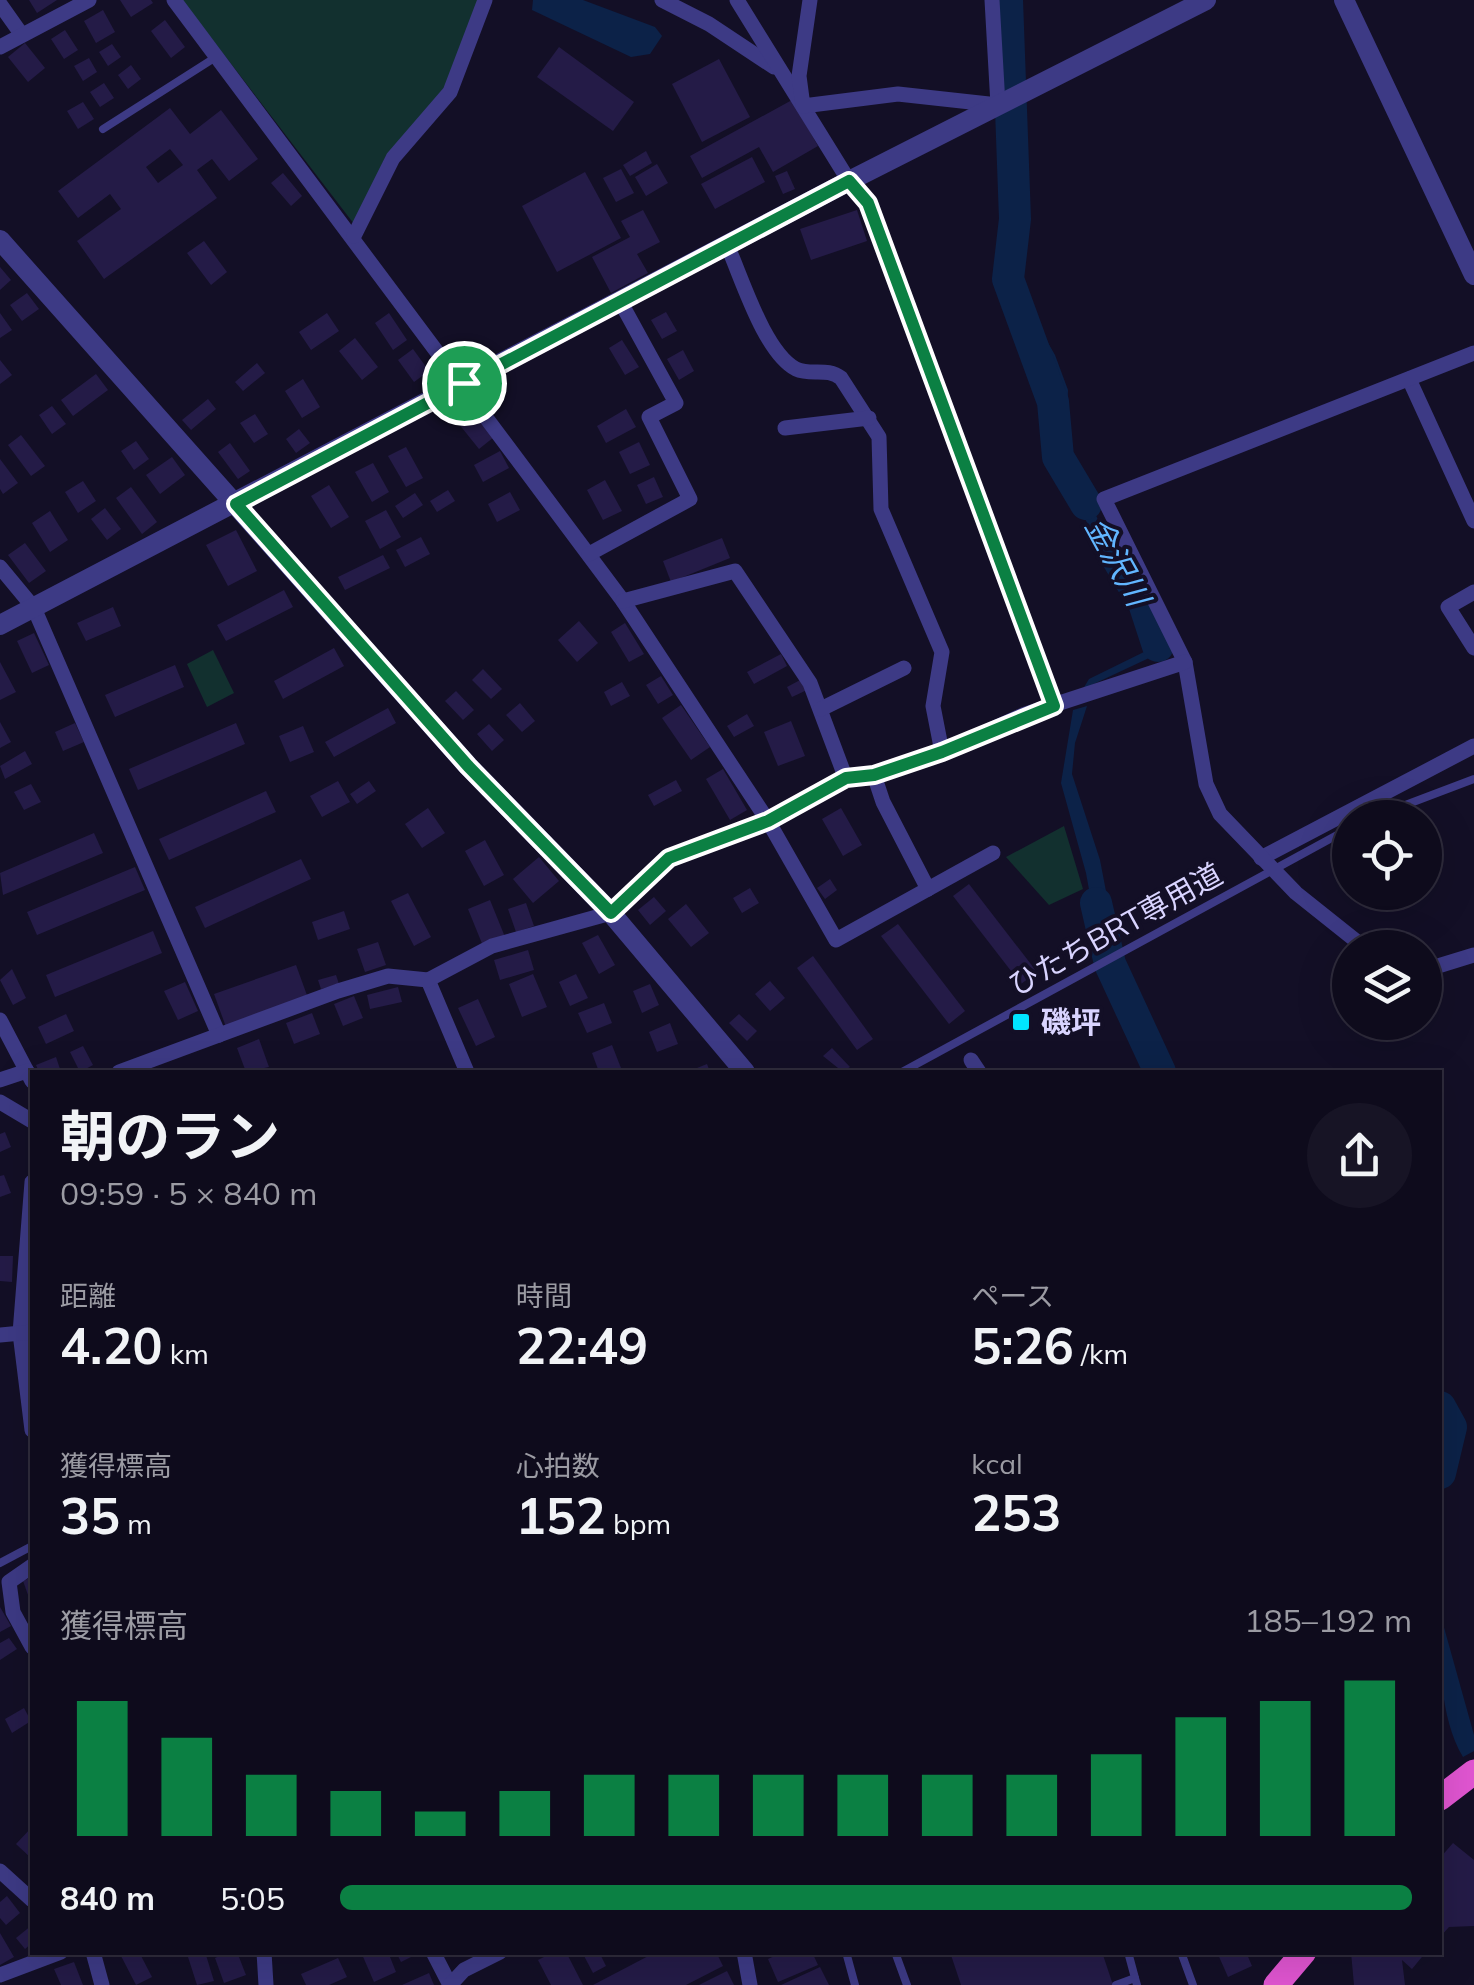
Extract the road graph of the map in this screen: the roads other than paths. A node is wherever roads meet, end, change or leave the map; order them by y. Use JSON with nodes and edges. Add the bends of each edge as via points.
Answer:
{"nodes":[{"id":1,"x":89,"y":0,"type":"edge"},
{"id":2,"x":174,"y":0,"type":"edge"},
{"id":3,"x":484,"y":0,"type":"edge"},
{"id":4,"x":662,"y":0,"type":"edge"},
{"id":5,"x":737,"y":0,"type":"edge"},
{"id":6,"x":810,"y":0,"type":"edge"},
{"id":7,"x":992,"y":0,"type":"edge"},
{"id":8,"x":1206,"y":0,"type":"edge"},
{"id":9,"x":1344,"y":0,"type":"edge"},
{"id":10,"x":0,"y":4,"type":"edge"},
{"id":11,"x":22,"y":35,"type":"junction"},
{"id":12,"x":0,"y":47,"type":"edge"},
{"id":13,"x":216,"y":57,"type":"junction"},
{"id":14,"x":783,"y":73,"type":"junction"},
{"id":15,"x":998,"y":105,"type":"junction"},
{"id":16,"x":803,"y":106,"type":"junction"},
{"id":17,"x":103,"y":128,"type":"dead end"},
{"id":18,"x":849,"y":181,"type":"junction"},
{"id":19,"x":354,"y":236,"type":"junction"},
{"id":20,"x":0,"y":240,"type":"edge"},
{"id":21,"x":726,"y":245,"type":"junction"},
{"id":22,"x":1474,"y":275,"type":"edge"},
{"id":23,"x":620,"y":301,"type":"junction"},
{"id":24,"x":1474,"y":353,"type":"edge"},
{"id":25,"x":1409,"y":379,"type":"junction"},
{"id":26,"x":464,"y":383,"type":"junction"},
{"id":27,"x":869,"y":418,"type":"junction"},
{"id":28,"x":785,"y":428,"type":"dead end"},
{"id":29,"x":236,"y":504,"type":"junction"},
{"id":30,"x":1474,"y":521,"type":"edge"},
{"id":31,"x":588,"y":554,"type":"junction"},
{"id":32,"x":0,"y":567,"type":"edge"},
{"id":33,"x":1474,"y":592,"type":"edge"},
{"id":34,"x":624,"y":601,"type":"junction"},
{"id":35,"x":34,"y":608,"type":"junction"},
{"id":36,"x":0,"y":625,"type":"edge"},
{"id":37,"x":1474,"y":648,"type":"edge"},
{"id":38,"x":1185,"y":662,"type":"junction"},
{"id":39,"x":904,"y":668,"type":"dead end"},
{"id":40,"x":1054,"y":706,"type":"junction"},
{"id":41,"x":822,"y":708,"type":"junction"},
{"id":42,"x":1474,"y":746,"type":"edge"},
{"id":43,"x":942,"y":752,"type":"junction"},
{"id":44,"x":874,"y":775,"type":"junction"},
{"id":45,"x":846,"y":778,"type":"junction"},
{"id":46,"x":1474,"y":778,"type":"edge"},
{"id":47,"x":1417,"y":800,"type":"edge"},
{"id":48,"x":768,"y":821,"type":"junction"},
{"id":49,"x":1332,"y":835,"type":"edge"},
{"id":50,"x":993,"y":853,"type":"dead end"},
{"id":51,"x":1266,"y":862,"type":"junction"},
{"id":52,"x":928,"y":888,"type":"junction"},
{"id":53,"x":611,"y":913,"type":"junction"},
{"id":54,"x":1339,"y":930,"type":"edge"},
{"id":55,"x":1474,"y":955,"type":"edge"},
{"id":56,"x":1442,"y":965,"type":"edge"},
{"id":57,"x":428,"y":980,"type":"junction"},
{"id":58,"x":0,"y":1020,"type":"edge"},
{"id":59,"x":219,"y":1035,"type":"junction"},
{"id":60,"x":124,"y":1070,"type":"edge"},
{"id":61,"x":466,"y":1070,"type":"edge"},
{"id":62,"x":742,"y":1070,"type":"edge"},
{"id":63,"x":906,"y":1070,"type":"edge"},
{"id":64,"x":30,"y":1076,"type":"edge"},
{"id":65,"x":0,"y":1080,"type":"edge"},
{"id":66,"x":0,"y":1102,"type":"edge"},
{"id":67,"x":30,"y":1120,"type":"edge"},
{"id":68,"x":30,"y":1232,"type":"edge"},
{"id":69,"x":26,"y":1332,"type":"edge"},
{"id":70,"x":0,"y":1335,"type":"edge"},
{"id":71,"x":30,"y":1397,"type":"edge"},
{"id":72,"x":30,"y":1547,"type":"edge"},
{"id":73,"x":0,"y":1563,"type":"edge"},
{"id":74,"x":30,"y":1567,"type":"edge"},
{"id":75,"x":30,"y":1642,"type":"edge"},
{"id":76,"x":1474,"y":1772,"type":"edge"},
{"id":77,"x":1442,"y":1796,"type":"edge"},
{"id":78,"x":0,"y":1871,"type":"edge"},
{"id":79,"x":30,"y":1898,"type":"edge"},
{"id":80,"x":53,"y":1955,"type":"edge"},
{"id":81,"x":94,"y":1955,"type":"edge"},
{"id":82,"x":264,"y":1955,"type":"edge"},
{"id":83,"x":435,"y":1955,"type":"edge"},
{"id":84,"x":494,"y":1955,"type":"edge"},
{"id":85,"x":745,"y":1955,"type":"edge"},
{"id":86,"x":847,"y":1955,"type":"edge"},
{"id":87,"x":896,"y":1955,"type":"edge"},
{"id":88,"x":1129,"y":1955,"type":"edge"},
{"id":89,"x":1182,"y":1955,"type":"edge"},
{"id":90,"x":1301,"y":1955,"type":"edge"},
{"id":91,"x":0,"y":1974,"type":"edge"},
{"id":92,"x":1136,"y":1982,"type":"edge"},
{"id":93,"x":102,"y":1985,"type":"edge"},
{"id":94,"x":266,"y":1985,"type":"edge"},
{"id":95,"x":450,"y":1985,"type":"edge"},
{"id":96,"x":750,"y":1985,"type":"edge"},
{"id":97,"x":856,"y":1985,"type":"edge"},
{"id":98,"x":907,"y":1985,"type":"edge"},
{"id":99,"x":1116,"y":1985,"type":"edge"},
{"id":100,"x":1194,"y":1985,"type":"edge"},
{"id":101,"x":1276,"y":1985,"type":"edge"}],
"edges":[{"from":1,"to":11,"type":"street"},
{"from":2,"to":13,"type":"street"},
{"from":3,"to":19,"type":"street","via":[[450,92],[392,158]]},
{"from":4,"to":14,"type":"street"},
{"from":5,"to":14,"type":"street"},
{"from":6,"to":16,"type":"street","via":[[799,76]]},
{"from":7,"to":15,"type":"street"},
{"from":8,"to":15,"type":"street"},
{"from":9,"to":22,"type":"street"},
{"from":10,"to":11,"type":"street"},
{"from":11,"to":12,"type":"street"},
{"from":13,"to":17,"type":"lane"},
{"from":13,"to":19,"type":"street"},
{"from":14,"to":16,"type":"street"},
{"from":15,"to":16,"type":"street","via":[[898,94]]},
{"from":15,"to":18,"type":"street"},
{"from":16,"to":18,"type":"street"},
{"from":18,"to":21,"type":"street"},
{"from":18,"to":40,"type":"street","via":[[868,203]]},
{"from":19,"to":26,"type":"street"},
{"from":20,"to":29,"type":"street"},
{"from":21,"to":23,"type":"street"},
{"from":21,"to":27,"type":"street","via":[[774,351],[798,370],[833,371]]},
{"from":23,"to":26,"type":"street"},
{"from":23,"to":31,"type":"street","via":[[676,403],[650,417],[690,499]]},
{"from":24,"to":25,"type":"street"},
{"from":25,"to":30,"type":"street"},
{"from":25,"to":38,"type":"street","via":[[1104,500]]},
{"from":26,"to":29,"type":"street"},
{"from":26,"to":31,"type":"street"},
{"from":27,"to":28,"type":"street"},
{"from":27,"to":43,"type":"street","via":[[880,437],[881,509],[942,652],[933,706]]},
{"from":29,"to":35,"type":"street"},
{"from":29,"to":53,"type":"street","via":[[468,766]]},
{"from":31,"to":34,"type":"street"},
{"from":32,"to":35,"type":"street"},
{"from":33,"to":37,"type":"street","via":[[1448,608]]},
{"from":34,"to":41,"type":"street","via":[[735,571]]},
{"from":34,"to":48,"type":"street"},
{"from":35,"to":36,"type":"street"},
{"from":35,"to":59,"type":"street"},
{"from":38,"to":40,"type":"street"},
{"from":38,"to":51,"type":"street","via":[[1206,784],[1220,814]]},
{"from":39,"to":41,"type":"street"},
{"from":40,"to":43,"type":"street"},
{"from":41,"to":45,"type":"street"},
{"from":42,"to":51,"type":"street"},
{"from":43,"to":44,"type":"street"},
{"from":44,"to":45,"type":"street"},
{"from":44,"to":52,"type":"street"},
{"from":45,"to":48,"type":"street"},
{"from":46,"to":47,"type":"lane"},
{"from":48,"to":52,"type":"street","via":[[836,940]]},
{"from":48,"to":53,"type":"street","via":[[669,858]]},
{"from":49,"to":51,"type":"lane","name":"ひたちBRT専用道"},
{"from":50,"to":52,"type":"street"},
{"from":51,"to":54,"type":"street"},
{"from":51,"to":63,"type":"lane","name":"ひたちBRT専用道","via":[[1134,946]]},
{"from":53,"to":57,"type":"street","via":[[492,946]]},
{"from":53,"to":62,"type":"street"},
{"from":55,"to":56,"type":"street"},
{"from":57,"to":59,"type":"street","via":[[388,976]]},
{"from":57,"to":61,"type":"street"},
{"from":58,"to":64,"type":"street"},
{"from":59,"to":60,"type":"street"},
{"from":64,"to":65,"type":"street"},
{"from":66,"to":67,"type":"street"},
{"from":68,"to":69,"type":"street"},
{"from":69,"to":70,"type":"street"},
{"from":69,"to":71,"type":"street"},
{"from":72,"to":73,"type":"lane"},
{"from":74,"to":75,"type":"street","via":[[9,1582],[13,1612]]},
{"from":76,"to":77,"type":"highway"},
{"from":78,"to":79,"type":"street"},
{"from":80,"to":91,"type":"street"},
{"from":81,"to":93,"type":"street"},
{"from":82,"to":94,"type":"street"},
{"from":83,"to":95,"type":"street"},
{"from":84,"to":95,"type":"street"},
{"from":85,"to":96,"type":"street"},
{"from":86,"to":97,"type":"lane"},
{"from":87,"to":98,"type":"lane"},
{"from":88,"to":92,"type":"lane"},
{"from":89,"to":100,"type":"lane"},
{"from":90,"to":101,"type":"highway"},
{"from":92,"to":99,"type":"lane"}]}
